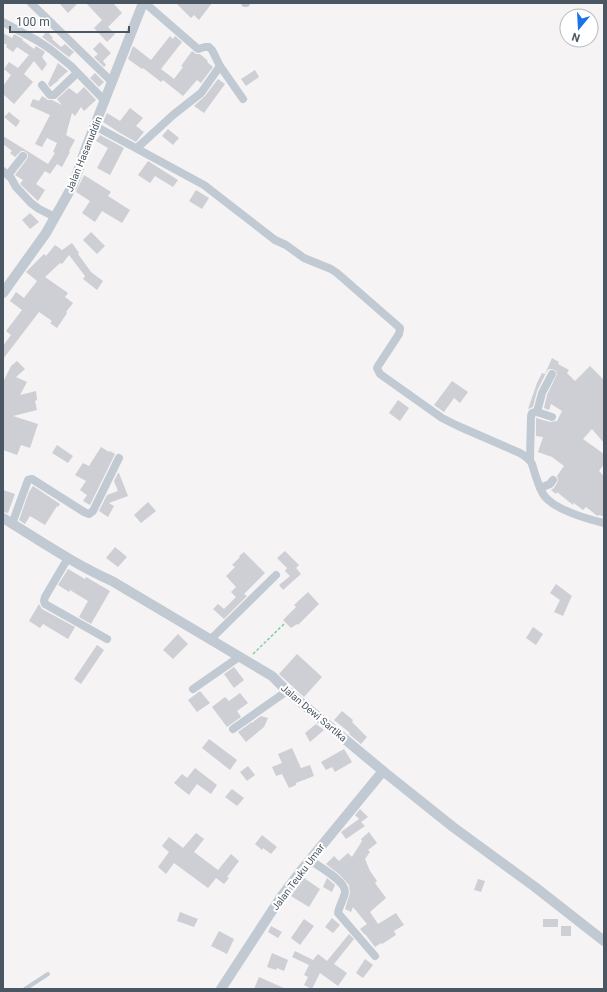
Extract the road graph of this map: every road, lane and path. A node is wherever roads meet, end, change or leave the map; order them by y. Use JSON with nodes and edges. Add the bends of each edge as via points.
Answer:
{"nodes":[{"id":1,"x":31,"y":3,"type":"edge"},
{"id":2,"x":144,"y":3,"type":"edge"},
{"id":3,"x":4,"y":23,"type":"edge"},
{"id":4,"x":220,"y":66,"type":"junction"},
{"id":5,"x":77,"y":73,"type":"junction"},
{"id":6,"x":112,"y":82,"type":"junction"},
{"id":7,"x":42,"y":85,"type":"dead end"},
{"id":8,"x":243,"y":98,"type":"dead end"},
{"id":9,"x":105,"y":101,"type":"junction"},
{"id":10,"x":95,"y":126,"type":"junction"},
{"id":11,"x":137,"y":148,"type":"junction"},
{"id":12,"x":23,"y":156,"type":"dead end"},
{"id":13,"x":5,"y":173,"type":"edge"},
{"id":14,"x":55,"y":217,"type":"junction"},
{"id":15,"x":3,"y":293,"type":"edge"},
{"id":16,"x":552,"y":374,"type":"dead end"},
{"id":17,"x":537,"y":412,"type":"junction"},
{"id":18,"x":552,"y":417,"type":"dead end"},
{"id":19,"x":119,"y":458,"type":"dead end"},
{"id":20,"x":530,"y":460,"type":"junction"},
{"id":21,"x":553,"y":480,"type":"dead end"},
{"id":22,"x":540,"y":488,"type":"junction"},
{"id":23,"x":3,"y":518,"type":"edge"},
{"id":24,"x":604,"y":523,"type":"edge"},
{"id":25,"x":12,"y":524,"type":"junction"},
{"id":26,"x":68,"y":558,"type":"junction"},
{"id":27,"x":276,"y":575,"type":"dead end"},
{"id":28,"x":284,"y":624,"type":"dead end"},
{"id":29,"x":107,"y":639,"type":"dead end"},
{"id":30,"x":210,"y":640,"type":"junction"},
{"id":31,"x":243,"y":659,"type":"junction"},
{"id":32,"x":193,"y":688,"type":"dead end"},
{"id":33,"x":287,"y":691,"type":"junction"},
{"id":34,"x":233,"y":730,"type":"dead end"},
{"id":35,"x":382,"y":770,"type":"junction"},
{"id":36,"x":310,"y":860,"type":"junction"},
{"id":37,"x":604,"y":941,"type":"edge"},
{"id":38,"x":375,"y":956,"type":"dead end"},
{"id":39,"x":48,"y":974,"type":"dead end"},
{"id":40,"x":25,"y":989,"type":"edge"},
{"id":41,"x":222,"y":989,"type":"edge"}],
"edges":[{"from":1,"to":6,"type":"street"},
{"from":2,"to":4,"type":"street","via":[[198,49],[209,47]]},
{"from":2,"to":6,"type":"street","name":"Jalan Hasanuddin"},
{"from":3,"to":5,"type":"street","via":[[44,44]]},
{"from":4,"to":8,"type":"street"},
{"from":4,"to":11,"type":"street","via":[[201,93]]},
{"from":5,"to":7,"type":"street","via":[[54,95],[50,95]]},
{"from":5,"to":9,"type":"street"},
{"from":6,"to":9,"type":"street","name":"Jalan Hasanuddin"},
{"from":9,"to":10,"type":"street","name":"Jalan Hasanuddin"},
{"from":10,"to":11,"type":"street"},
{"from":10,"to":14,"type":"street","name":"Jalan Hasanuddin","via":[[73,185]]},
{"from":11,"to":20,"type":"street","via":[[204,185],[275,240],[300,256],[337,273],[400,328],[399,334],[377,368],[380,374],[442,418],[520,453]]},
{"from":12,"to":13,"type":"street"},
{"from":13,"to":14,"type":"street","via":[[12,178],[16,187],[31,203]]},
{"from":14,"to":15,"type":"street","name":"Jalan Hasanuddin"},
{"from":16,"to":17,"type":"street","via":[[542,393]]},
{"from":17,"to":18,"type":"street"},
{"from":17,"to":20,"type":"street","via":[[531,416]]},
{"from":19,"to":25,"type":"street","via":[[93,511],[89,514],[32,479],[28,480]]},
{"from":20,"to":22,"type":"street"},
{"from":21,"to":22,"type":"street"},
{"from":22,"to":24,"type":"street","via":[[546,498],[559,507]]},
{"from":23,"to":25,"type":"street","name":"Jalan Dewi Sartika"},
{"from":25,"to":26,"type":"street","name":"Jalan Dewi Sartika"},
{"from":26,"to":29,"type":"street","via":[[44,601]]},
{"from":26,"to":30,"type":"street","name":"Jalan Dewi Sartika","via":[[112,581]]},
{"from":27,"to":30,"type":"street"},
{"from":28,"to":31,"type":"path"},
{"from":30,"to":31,"type":"street","name":"Jalan Dewi Sartika"},
{"from":31,"to":32,"type":"street"},
{"from":31,"to":33,"type":"street","name":"Jalan Dewi Sartika","via":[[272,676]]},
{"from":33,"to":34,"type":"street"},
{"from":33,"to":35,"type":"street","name":"Jalan Dewi Sartika"},
{"from":35,"to":36,"type":"street","name":"Jalan Teuku Umar"},
{"from":35,"to":37,"type":"street","name":"Jalan Dewi Sartika"},
{"from":36,"to":38,"type":"street","via":[[343,885],[345,894],[338,913]]},
{"from":36,"to":41,"type":"street","name":"Jalan Teuku Umar","via":[[281,897]]},
{"from":39,"to":40,"type":"lane"}]}
